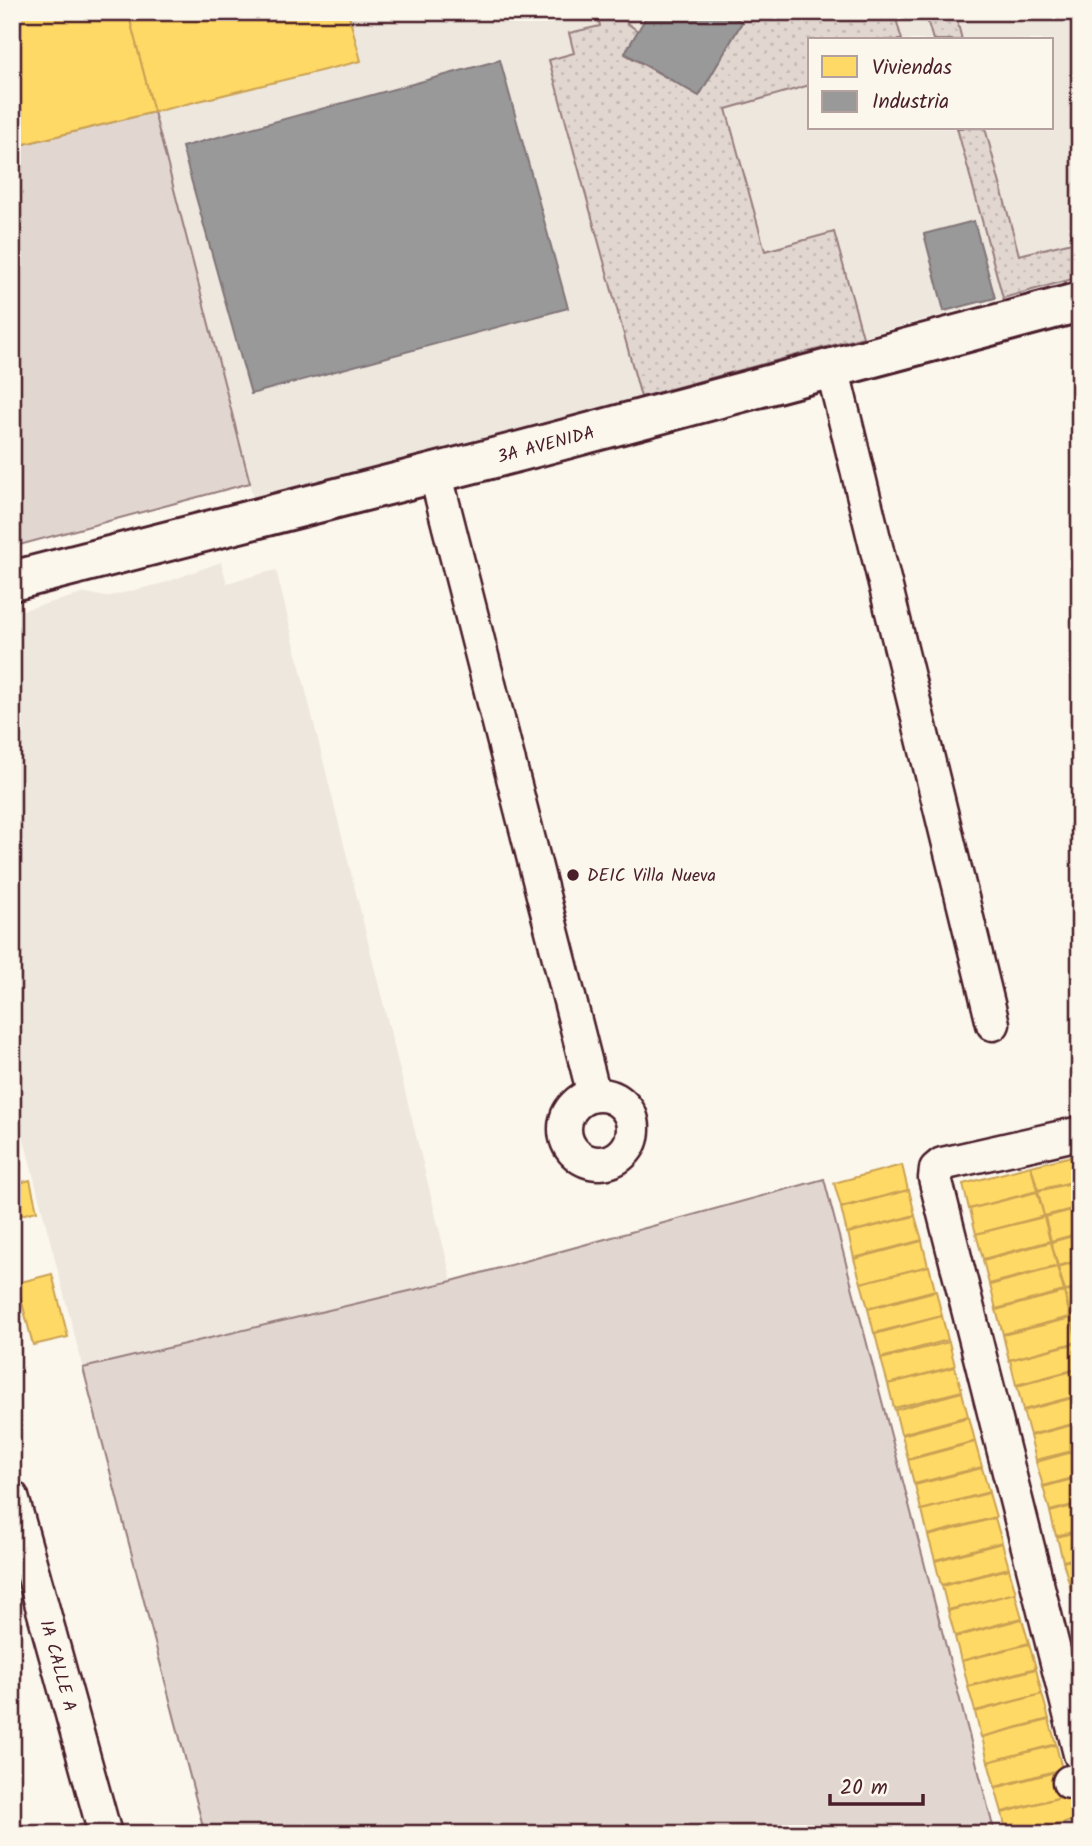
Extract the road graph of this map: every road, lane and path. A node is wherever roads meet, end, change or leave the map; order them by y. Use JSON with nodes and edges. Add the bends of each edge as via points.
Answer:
{"nodes":[{"id":1,"x":1080,"y":302,"type":"edge"},
{"id":2,"x":832,"y":367,"type":"junction"},
{"id":3,"x":435,"y":472,"type":"junction"},
{"id":4,"x":12,"y":581,"type":"edge"},
{"id":5,"x":993,"y":1024,"type":"dead end"},
{"id":6,"x":594,"y":1095,"type":"dead end"},
{"id":7,"x":1080,"y":1133,"type":"edge"},
{"id":8,"x":12,"y":1497,"type":"edge"},
{"id":9,"x":1076,"y":1772,"type":"edge"},
{"id":10,"x":105,"y":1834,"type":"edge"}],
"edges":[{"from":1,"to":2,"type":"street","name":"3A AVENIDA"},
{"from":2,"to":3,"type":"street","name":"3A AVENIDA"},
{"from":2,"to":5,"type":"street"},
{"from":3,"to":4,"type":"street","name":"3A AVENIDA"},
{"from":3,"to":6,"type":"street"},
{"from":7,"to":9,"type":"street","via":[[942,1164],[935,1178]]},
{"from":8,"to":10,"type":"street","name":"1A CALLE A"}]}
